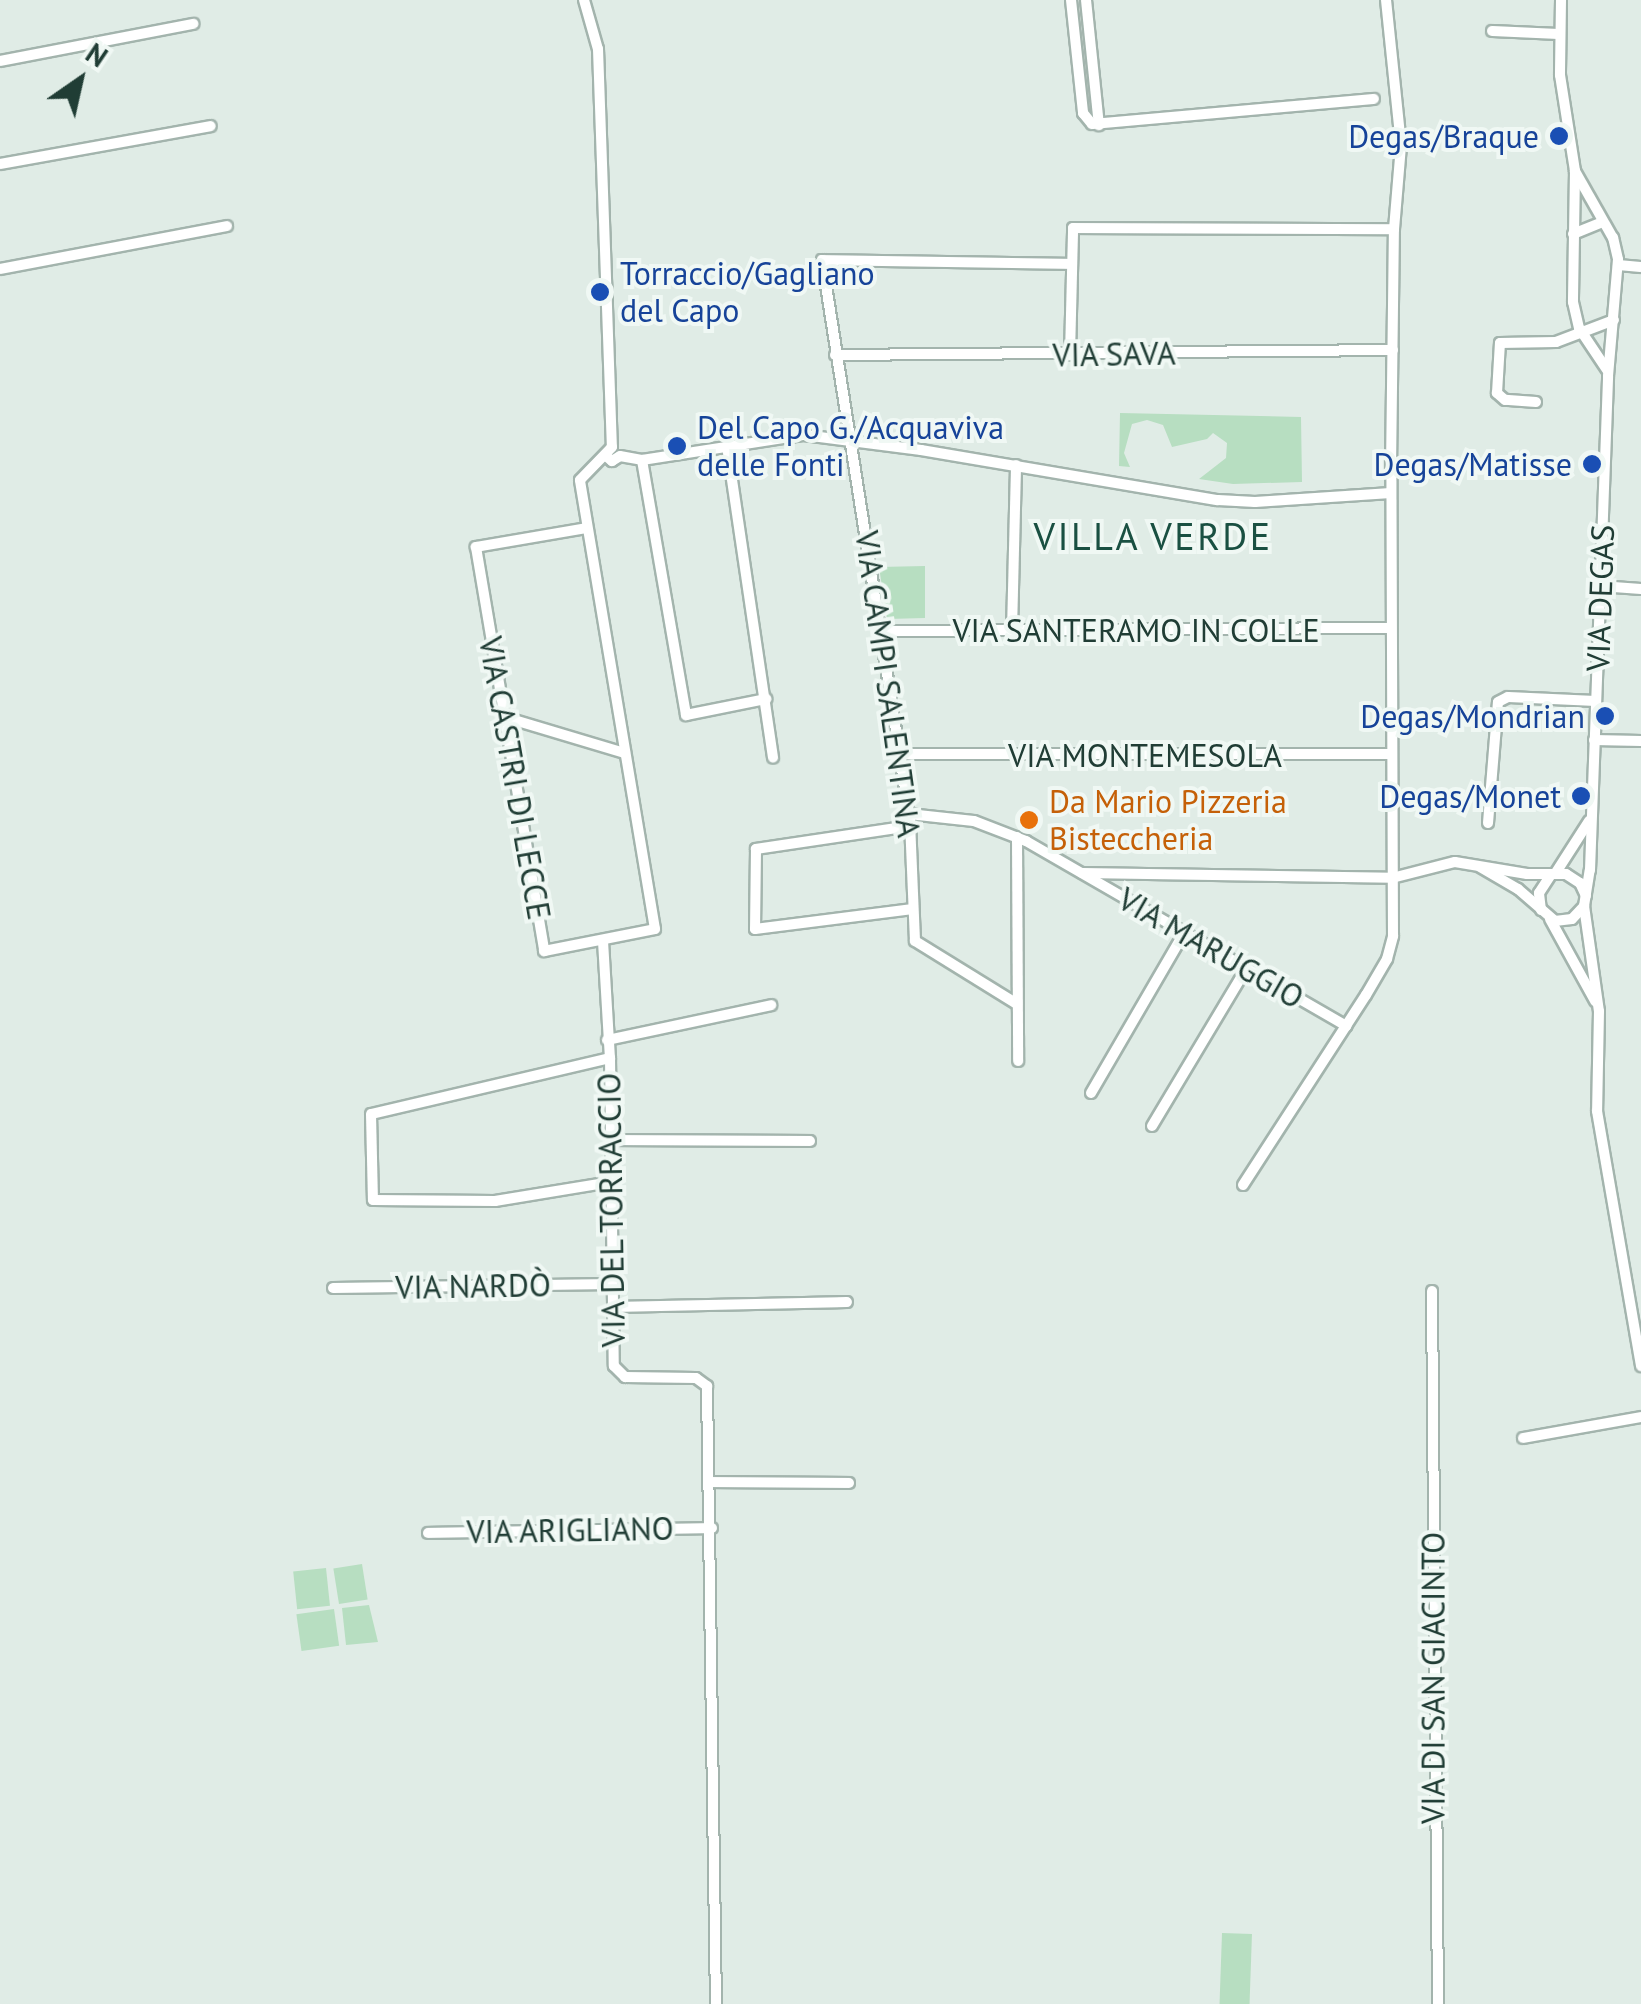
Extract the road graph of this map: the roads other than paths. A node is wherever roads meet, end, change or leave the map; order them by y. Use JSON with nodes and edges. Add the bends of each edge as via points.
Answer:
{"nodes":[{"id":1,"x":584,"y":0,"type":"edge"},
{"id":2,"x":1071,"y":0,"type":"edge"},
{"id":3,"x":1086,"y":0,"type":"edge"},
{"id":4,"x":1386,"y":0,"type":"edge"},
{"id":5,"x":1560,"y":0,"type":"edge"},
{"id":6,"x":193,"y":24,"type":"dead end"},
{"id":7,"x":1492,"y":31,"type":"dead end"},
{"id":8,"x":1559,"y":34,"type":"junction"},
{"id":9,"x":0,"y":60,"type":"edge"},
{"id":10,"x":1374,"y":99,"type":"dead end"},
{"id":11,"x":1099,"y":125,"type":"junction"},
{"id":12,"x":210,"y":126,"type":"dead end"},
{"id":13,"x":0,"y":164,"type":"edge"},
{"id":14,"x":1575,"y":170,"type":"junction"},
{"id":15,"x":1602,"y":222,"type":"junction"},
{"id":16,"x":227,"y":226,"type":"dead end"},
{"id":17,"x":1394,"y":230,"type":"junction"},
{"id":18,"x":1574,"y":234,"type":"junction"},
{"id":19,"x":1072,"y":264,"type":"junction"},
{"id":20,"x":1618,"y":265,"type":"junction"},
{"id":21,"x":1641,"y":267,"type":"edge"},
{"id":22,"x":0,"y":269,"type":"edge"},
{"id":23,"x":1614,"y":320,"type":"junction"},
{"id":24,"x":1581,"y":332,"type":"junction"},
{"id":25,"x":1393,"y":350,"type":"junction"},
{"id":26,"x":836,"y":355,"type":"junction"},
{"id":27,"x":1070,"y":356,"type":"junction"},
{"id":28,"x":1608,"y":376,"type":"junction"},
{"id":29,"x":1536,"y":402,"type":"dead end"},
{"id":30,"x":851,"y":440,"type":"junction"},
{"id":31,"x":727,"y":446,"type":"junction"},
{"id":32,"x":612,"y":453,"type":"junction"},
{"id":33,"x":642,"y":460,"type":"junction"},
{"id":34,"x":1016,"y":465,"type":"junction"},
{"id":35,"x":1391,"y":493,"type":"junction"},
{"id":36,"x":587,"y":528,"type":"junction"},
{"id":37,"x":1600,"y":586,"type":"junction"},
{"id":38,"x":1641,"y":589,"type":"edge"},
{"id":39,"x":1392,"y":628,"type":"junction"},
{"id":40,"x":880,"y":630,"type":"junction"},
{"id":41,"x":1012,"y":630,"type":"junction"},
{"id":42,"x":766,"y":699,"type":"junction"},
{"id":43,"x":1596,"y":701,"type":"junction"},
{"id":44,"x":504,"y":716,"type":"junction"},
{"id":45,"x":1594,"y":740,"type":"junction"},
{"id":46,"x":1641,"y":741,"type":"edge"},
{"id":47,"x":626,"y":753,"type":"junction"},
{"id":48,"x":899,"y":754,"type":"junction"},
{"id":49,"x":1391,"y":754,"type":"junction"},
{"id":50,"x":774,"y":758,"type":"dead end"},
{"id":51,"x":910,"y":820,"type":"junction"},
{"id":52,"x":1590,"y":820,"type":"junction"},
{"id":53,"x":1488,"y":823,"type":"dead end"},
{"id":54,"x":1017,"y":836,"type":"junction"},
{"id":55,"x":1480,"y":867,"type":"junction"},
{"id":56,"x":1082,"y":873,"type":"junction"},
{"id":57,"x":1553,"y":875,"type":"junction"},
{"id":58,"x":1392,"y":878,"type":"junction"},
{"id":59,"x":1585,"y":901,"type":"junction"},
{"id":60,"x":913,"y":909,"type":"junction"},
{"id":61,"x":1545,"y":915,"type":"junction"},
{"id":62,"x":1184,"y":933,"type":"junction"},
{"id":63,"x":602,"y":941,"type":"junction"},
{"id":64,"x":1246,"y":969,"type":"junction"},
{"id":65,"x":1017,"y":1004,"type":"junction"},
{"id":66,"x":770,"y":1005,"type":"dead end"},
{"id":67,"x":1599,"y":1011,"type":"junction"},
{"id":68,"x":1346,"y":1026,"type":"junction"},
{"id":69,"x":607,"y":1040,"type":"junction"},
{"id":70,"x":610,"y":1058,"type":"junction"},
{"id":71,"x":1018,"y":1061,"type":"dead end"},
{"id":72,"x":1091,"y":1093,"type":"dead end"},
{"id":73,"x":1152,"y":1126,"type":"dead end"},
{"id":74,"x":611,"y":1140,"type":"junction"},
{"id":75,"x":810,"y":1141,"type":"dead end"},
{"id":76,"x":611,"y":1182,"type":"junction"},
{"id":77,"x":1243,"y":1184,"type":"dead end"},
{"id":78,"x":612,"y":1284,"type":"junction"},
{"id":79,"x":334,"y":1288,"type":"dead end"},
{"id":80,"x":1432,"y":1291,"type":"dead end"},
{"id":81,"x":847,"y":1302,"type":"dead end"},
{"id":82,"x":612,"y":1308,"type":"junction"},
{"id":83,"x":1641,"y":1366,"type":"edge"},
{"id":84,"x":1641,"y":1416,"type":"edge"},
{"id":85,"x":1522,"y":1438,"type":"dead end"},
{"id":86,"x":710,"y":1482,"type":"junction"},
{"id":87,"x":848,"y":1483,"type":"dead end"},
{"id":88,"x":712,"y":1528,"type":"junction"},
{"id":89,"x":428,"y":1532,"type":"dead end"},
{"id":90,"x":716,"y":2004,"type":"edge"},
{"id":91,"x":1438,"y":2004,"type":"edge"}],
"edges":[{"from":1,"to":32,"type":"street","via":[[598,50]]},
{"from":2,"to":11,"type":"street","via":[[1083,113]]},
{"from":3,"to":11,"type":"street"},
{"from":4,"to":17,"type":"street","via":[[1401,145]]},
{"from":5,"to":8,"type":"street","name":"VIA DEGAS"},
{"from":6,"to":9,"type":"street"},
{"from":7,"to":8,"type":"street"},
{"from":8,"to":14,"type":"street","name":"VIA DEGAS"},
{"from":10,"to":11,"type":"street"},
{"from":12,"to":13,"type":"street"},
{"from":14,"to":15,"type":"street","name":"VIA DEGAS"},
{"from":14,"to":18,"type":"street","name":"VIA DEGAS"},
{"from":15,"to":18,"type":"street"},
{"from":15,"to":20,"type":"street","name":"VIA DEGAS"},
{"from":16,"to":22,"type":"street"},
{"from":17,"to":19,"type":"street","via":[[1074,228]]},
{"from":17,"to":25,"type":"street"},
{"from":18,"to":24,"type":"street","name":"VIA DEGAS","via":[[1572,290]]},
{"from":19,"to":26,"type":"street","name":"VIA CAMPI SALENTINA","via":[[822,260]]},
{"from":19,"to":27,"type":"street"},
{"from":20,"to":21,"type":"street"},
{"from":20,"to":23,"type":"street","name":"VIA DEGAS"},
{"from":23,"to":24,"type":"street"},
{"from":23,"to":28,"type":"street","name":"VIA DEGAS"},
{"from":24,"to":28,"type":"street","name":"VIA DEGAS"},
{"from":24,"to":29,"type":"street","via":[[1556,342],[1499,345],[1497,393],[1505,400]]},
{"from":25,"to":27,"type":"street","name":"VIA SAVA"},
{"from":25,"to":35,"type":"street"},
{"from":26,"to":27,"type":"street","name":"VIA SAVA"},
{"from":26,"to":30,"type":"street","name":"VIA CAMPI SALENTINA"},
{"from":28,"to":37,"type":"street","name":"VIA DEGAS"},
{"from":30,"to":31,"type":"street","via":[[804,435]]},
{"from":30,"to":34,"type":"street"},
{"from":30,"to":40,"type":"street","name":"VIA CAMPI SALENTINA"},
{"from":31,"to":33,"type":"street"},
{"from":31,"to":42,"type":"street"},
{"from":32,"to":33,"type":"street"},
{"from":32,"to":36,"type":"street","via":[[593,462],[580,480]]},
{"from":33,"to":42,"type":"street","via":[[686,716]]},
{"from":34,"to":35,"type":"street","via":[[1218,500]]},
{"from":34,"to":41,"type":"street"},
{"from":35,"to":39,"type":"street"},
{"from":36,"to":44,"type":"street","name":"VIA CASTRI DI LECCE","via":[[476,547]]},
{"from":36,"to":47,"type":"street"},
{"from":37,"to":38,"type":"street"},
{"from":37,"to":43,"type":"street","name":"VIA DEGAS"},
{"from":39,"to":41,"type":"street","name":"VIA SANTERAMO IN COLLE"},
{"from":39,"to":49,"type":"street"},
{"from":40,"to":41,"type":"street","name":"VIA SANTERAMO IN COLLE"},
{"from":40,"to":48,"type":"street","name":"VIA CAMPI SALENTINA"},
{"from":42,"to":50,"type":"street"},
{"from":43,"to":45,"type":"street","name":"VIA DEGAS"},
{"from":43,"to":53,"type":"street","via":[[1498,702]]},
{"from":44,"to":47,"type":"street"},
{"from":44,"to":63,"type":"street","name":"VIA CASTRI DI LECCE","via":[[544,951]]},
{"from":45,"to":46,"type":"street"},
{"from":45,"to":52,"type":"street","name":"VIA DEGAS"},
{"from":47,"to":63,"type":"street","via":[[656,929]]},
{"from":48,"to":49,"type":"street","name":"VIA MONTEMESOLA"},
{"from":48,"to":51,"type":"street","name":"VIA CAMPI SALENTINA"},
{"from":49,"to":58,"type":"street"},
{"from":51,"to":54,"type":"street","name":"VIA MARUGGIO","via":[[967,819]]},
{"from":51,"to":60,"type":"street","name":"VIA CAMPI SALENTINA"},
{"from":51,"to":60,"type":"street","name":"VIA MARUGGIO","via":[[756,849],[755,929]]},
{"from":52,"to":57,"type":"street"},
{"from":52,"to":59,"type":"street","name":"VIA DEGAS"},
{"from":54,"to":56,"type":"street","name":"VIA MARUGGIO"},
{"from":54,"to":65,"type":"street"},
{"from":55,"to":57,"type":"street"},
{"from":55,"to":58,"type":"street","via":[[1448,862]]},
{"from":55,"to":61,"type":"street"},
{"from":56,"to":58,"type":"street"},
{"from":56,"to":62,"type":"street","name":"VIA MARUGGIO"},
{"from":57,"to":59,"type":"street","via":[[1576,879]]},
{"from":57,"to":61,"type":"street","via":[[1539,893]]},
{"from":58,"to":68,"type":"street","via":[[1390,952]]},
{"from":59,"to":61,"type":"street","via":[[1572,919]]},
{"from":59,"to":67,"type":"street","name":"VIA DEGAS"},
{"from":60,"to":65,"type":"street","name":"VIA CAMPI SALENTINA","via":[[916,941]]},
{"from":61,"to":67,"type":"street"},
{"from":62,"to":64,"type":"street","name":"VIA MARUGGIO"},
{"from":62,"to":72,"type":"street"},
{"from":63,"to":69,"type":"street","name":"VIA DEL TORRACCIO"},
{"from":64,"to":68,"type":"street","name":"VIA MARUGGIO"},
{"from":64,"to":73,"type":"street"},
{"from":65,"to":71,"type":"street"},
{"from":66,"to":69,"type":"street"},
{"from":67,"to":83,"type":"street","name":"VIA DEGAS","via":[[1597,1111]]},
{"from":68,"to":77,"type":"street"},
{"from":69,"to":70,"type":"street","name":"VIA DEL TORRACCIO"},
{"from":70,"to":74,"type":"street","name":"VIA DEL TORRACCIO"},
{"from":70,"to":76,"type":"street","via":[[372,1114],[373,1200],[495,1200]]},
{"from":74,"to":75,"type":"street"},
{"from":74,"to":76,"type":"street","name":"VIA DEL TORRACCIO"},
{"from":76,"to":78,"type":"street","name":"VIA DEL TORRACCIO"},
{"from":78,"to":79,"type":"street","name":"VIA NARDÒ"},
{"from":78,"to":82,"type":"street","name":"VIA DEL TORRACCIO"},
{"from":80,"to":91,"type":"street","name":"VIA DI SAN GIACINTO"},
{"from":81,"to":82,"type":"street"},
{"from":82,"to":86,"type":"street","name":"VIA DEL TORRACCIO","via":[[617,1373],[705,1382]]},
{"from":84,"to":85,"type":"street"},
{"from":86,"to":87,"type":"street"},
{"from":86,"to":88,"type":"street","name":"VIA DEL TORRACCIO"},
{"from":88,"to":89,"type":"street","name":"VIA ARIGLIANO"},
{"from":88,"to":90,"type":"street","name":"VIA DEL TORRACCIO"}]}
